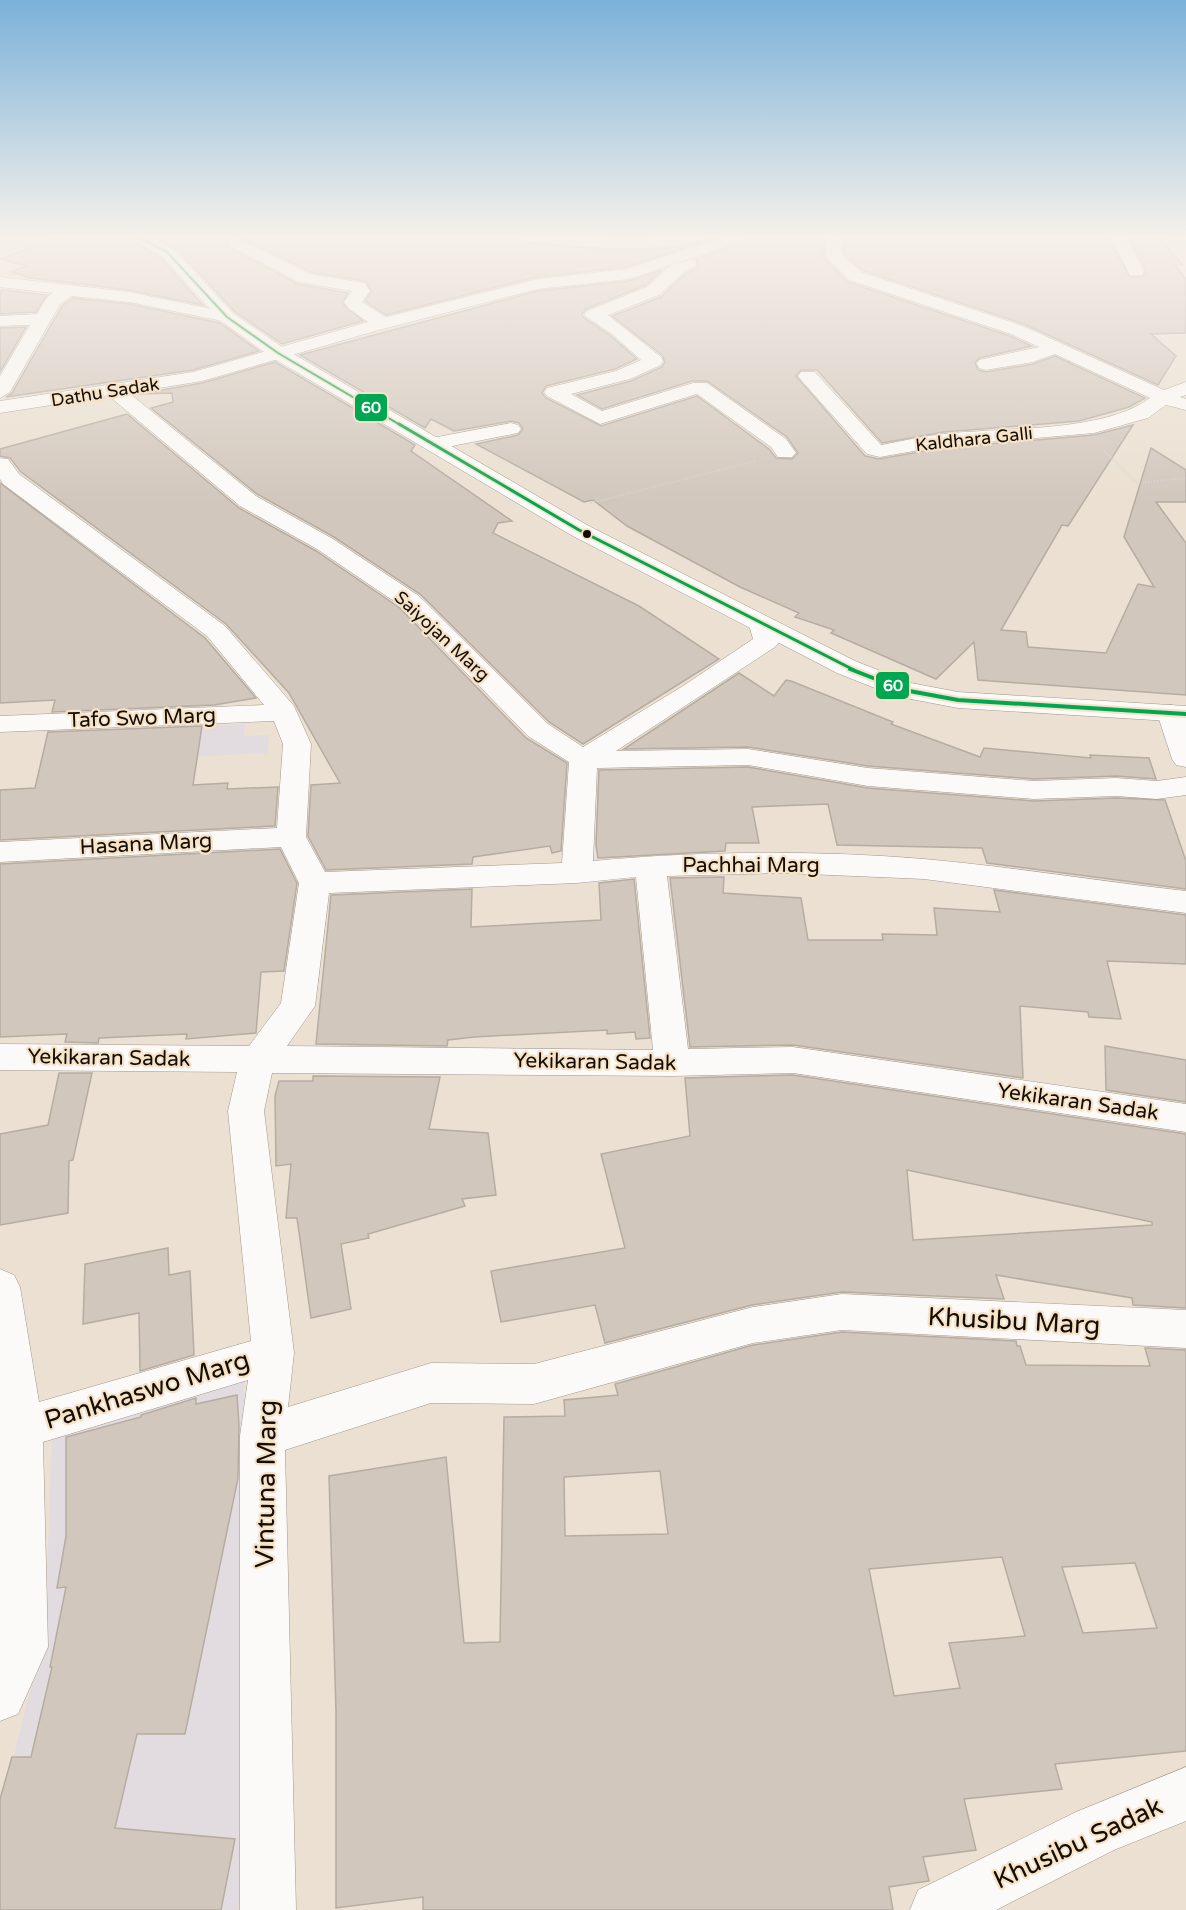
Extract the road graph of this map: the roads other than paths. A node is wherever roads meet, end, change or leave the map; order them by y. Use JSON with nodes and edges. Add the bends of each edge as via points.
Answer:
{"nodes":[{"id":1,"x":40,"y":324,"type":"edge"},
{"id":2,"x":237,"y":324,"type":"edge"},
{"id":3,"x":378,"y":324,"type":"edge"},
{"id":4,"x":612,"y":324,"type":"edge"},
{"id":5,"x":1000,"y":324,"type":"edge"},
{"id":6,"x":1056,"y":347,"type":"junction"},
{"id":7,"x":278,"y":353,"type":"junction"},
{"id":8,"x":986,"y":364,"type":"dead end"},
{"id":9,"x":808,"y":376,"type":"dead end"},
{"id":10,"x":1186,"y":388,"type":"edge"},
{"id":11,"x":115,"y":391,"type":"junction"},
{"id":12,"x":0,"y":392,"type":"edge"},
{"id":13,"x":1165,"y":396,"type":"junction"},
{"id":14,"x":0,"y":407,"type":"edge"},
{"id":15,"x":1186,"y":407,"type":"edge"},
{"id":16,"x":511,"y":429,"type":"dead end"},
{"id":17,"x":432,"y":444,"type":"junction"},
{"id":18,"x":785,"y":453,"type":"road end"},
{"id":19,"x":4,"y":475,"type":"edge"},
{"id":20,"x":762,"y":625,"type":"junction"},
{"id":21,"x":284,"y":712,"type":"junction"},
{"id":22,"x":1178,"y":713,"type":"edge"},
{"id":23,"x":0,"y":724,"type":"edge"},
{"id":24,"x":583,"y":759,"type":"junction"},
{"id":25,"x":1186,"y":759,"type":"edge"},
{"id":26,"x":1186,"y":786,"type":"edge"},
{"id":27,"x":291,"y":837,"type":"junction"},
{"id":28,"x":0,"y":852,"type":"edge"},
{"id":29,"x":650,"y":866,"type":"junction"},
{"id":30,"x":577,"y":873,"type":"junction"},
{"id":31,"x":315,"y":883,"type":"junction"},
{"id":32,"x":1186,"y":902,"type":"edge"},
{"id":33,"x":0,"y":1057,"type":"edge"},
{"id":34,"x":257,"y":1061,"type":"junction"},
{"id":35,"x":672,"y":1064,"type":"junction"},
{"id":36,"x":1186,"y":1118,"type":"edge"},
{"id":37,"x":0,"y":1287,"type":"edge"},
{"id":38,"x":1186,"y":1329,"type":"edge"},
{"id":39,"x":273,"y":1353,"type":"junction"},
{"id":40,"x":21,"y":1428,"type":"junction"},
{"id":41,"x":262,"y":1436,"type":"junction"},
{"id":42,"x":0,"y":1696,"type":"edge"},
{"id":43,"x":1186,"y":1794,"type":"edge"},
{"id":44,"x":268,"y":1910,"type":"edge"},
{"id":45,"x":938,"y":1910,"type":"edge"}],
"edges":[{"from":1,"to":12,"type":"street"},
{"from":2,"to":7,"type":"street"},
{"from":3,"to":7,"type":"street","name":"Dathu Sadak"},
{"from":4,"to":18,"type":"street","via":[[654,361],[623,375],[554,392],[600,418],[700,387],[779,443]]},
{"from":5,"to":6,"type":"street"},
{"from":6,"to":8,"type":"street","via":[[1033,356]]},
{"from":6,"to":13,"type":"street"},
{"from":7,"to":11,"type":"street","name":"Dathu Sadak","via":[[195,376]]},
{"from":7,"to":17,"type":"street"},
{"from":9,"to":13,"type":"street","name":"Kaldhara Galli","via":[[874,450],[992,434],[1076,430],[1141,414]]},
{"from":10,"to":13,"type":"street","name":"Kaldhara Galli"},
{"from":11,"to":14,"type":"street","name":"Dathu Sadak"},
{"from":11,"to":24,"type":"street","name":"Saiyojan Marg","via":[[248,501],[325,544],[410,601],[538,730]]},
{"from":13,"to":15,"type":"street"},
{"from":16,"to":17,"type":"street"},
{"from":17,"to":20,"type":"street","via":[[549,513]]},
{"from":19,"to":21,"type":"street","via":[[216,631]]},
{"from":20,"to":22,"type":"street","via":[[846,668],[904,690],[993,704]]},
{"from":20,"to":24,"type":"street","via":[[766,642]]},
{"from":21,"to":23,"type":"street","name":"Tafo Swo Marg"},
{"from":21,"to":27,"type":"street","via":[[297,744]]},
{"from":22,"to":25,"type":"street"},
{"from":24,"to":26,"type":"street","via":[[748,757],[868,777],[1034,790],[1157,790]]},
{"from":24,"to":30,"type":"street"},
{"from":27,"to":28,"type":"street","name":"Hasana Marg"},
{"from":27,"to":31,"type":"street"},
{"from":29,"to":30,"type":"street","name":"Pachhai Marg"},
{"from":29,"to":32,"type":"street","name":"Pachhai Marg","via":[[784,864],[924,869]]},
{"from":29,"to":35,"type":"street"},
{"from":30,"to":31,"type":"street","name":"Pachhai Marg"},
{"from":31,"to":34,"type":"street","via":[[297,1006]]},
{"from":33,"to":34,"type":"street","name":"Yekikaran Sadak"},
{"from":34,"to":35,"type":"street","name":"Yekikaran Sadak","via":[[547,1060]]},
{"from":34,"to":39,"type":"street","name":"Vintuna Marg","via":[[246,1111]]},
{"from":35,"to":36,"type":"street","name":"Yekikaran Sadak","via":[[793,1060]]},
{"from":37,"to":40,"type":"street","name":"Pankhaswo Marg"},
{"from":38,"to":41,"type":"street","name":"Khusibu Marg","via":[[842,1312],[753,1324],[534,1384],[431,1383]]},
{"from":39,"to":40,"type":"street","name":"Pankhaswo Marg"},
{"from":39,"to":41,"type":"street","name":"Vintuna Marg"},
{"from":40,"to":42,"type":"street","name":"Pankhaswo Marg","via":[[22,1647]]},
{"from":41,"to":44,"type":"street","name":"Vintuna Marg"},
{"from":43,"to":45,"type":"street","name":"Khusibu Sadak","via":[[1095,1831]]}]}
